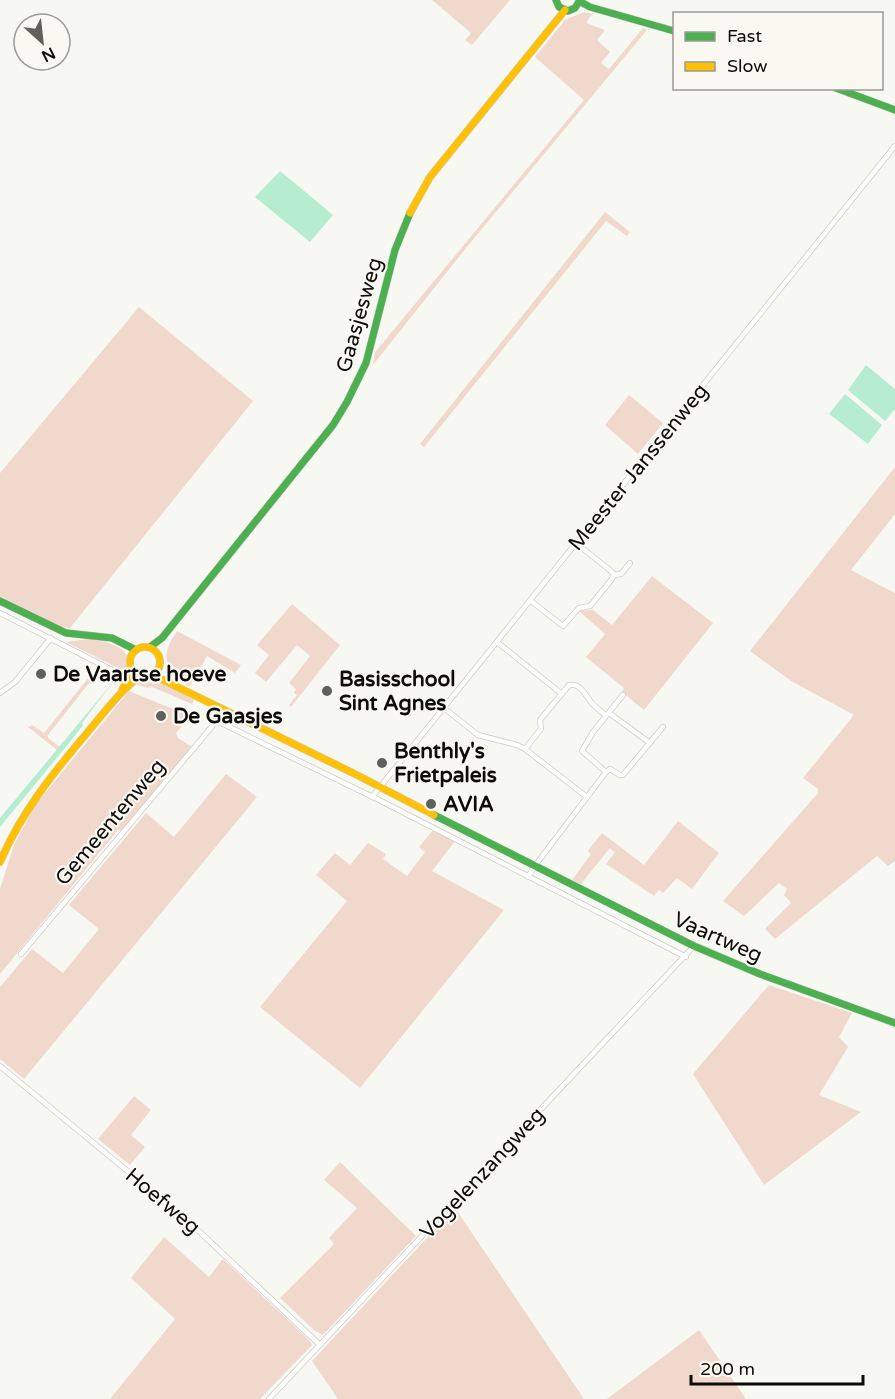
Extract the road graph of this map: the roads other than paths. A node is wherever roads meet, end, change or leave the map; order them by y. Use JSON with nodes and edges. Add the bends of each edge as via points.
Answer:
{"nodes":[{"id":1,"x":579,"y":2,"type":"edge"},
{"id":2,"x":560,"y":6,"type":"edge"},
{"id":3,"x":673,"y":30,"type":"edge"},
{"id":4,"x":841,"y":90,"type":"edge"},
{"id":5,"x":895,"y":110,"type":"edge"},
{"id":6,"x":895,"y":146,"type":"edge"},
{"id":7,"x":577,"y":544,"type":"junction"},
{"id":8,"x":630,"y":562,"type":"dead end"},
{"id":9,"x":614,"y":575,"type":"junction"},
{"id":10,"x":0,"y":601,"type":"edge"},
{"id":11,"x":531,"y":601,"type":"junction"},
{"id":12,"x":0,"y":613,"type":"edge"},
{"id":13,"x":54,"y":627,"type":"junction"},
{"id":14,"x":50,"y":637,"type":"junction"},
{"id":15,"x":162,"y":638,"type":"junction"},
{"id":16,"x":497,"y":642,"type":"junction"},
{"id":17,"x":121,"y":643,"type":"junction"},
{"id":18,"x":150,"y":647,"type":"junction"},
{"id":19,"x":136,"y":650,"type":"junction"},
{"id":20,"x":158,"y":653,"type":"junction"},
{"id":21,"x":131,"y":657,"type":"junction"},
{"id":22,"x":159,"y":668,"type":"junction"},
{"id":23,"x":112,"y":670,"type":"dead end"},
{"id":24,"x":132,"y":670,"type":"junction"},
{"id":25,"x":153,"y":675,"type":"junction"},
{"id":26,"x":140,"y":676,"type":"junction"},
{"id":27,"x":169,"y":682,"type":"junction"},
{"id":28,"x":122,"y":690,"type":"junction"},
{"id":29,"x":0,"y":693,"type":"edge"},
{"id":30,"x":562,"y":694,"type":"junction"},
{"id":31,"x":623,"y":695,"type":"dead end"},
{"id":32,"x":444,"y":708,"type":"junction"},
{"id":33,"x":225,"y":711,"type":"junction"},
{"id":34,"x":607,"y":714,"type":"junction"},
{"id":35,"x":217,"y":721,"type":"junction"},
{"id":36,"x":663,"y":727,"type":"dead end"},
{"id":37,"x":650,"y":743,"type":"junction"},
{"id":38,"x":525,"y":749,"type":"junction"},
{"id":39,"x":606,"y":772,"type":"junction"},
{"id":40,"x":380,"y":787,"type":"junction"},
{"id":41,"x":372,"y":797,"type":"junction"},
{"id":42,"x":587,"y":797,"type":"junction"},
{"id":43,"x":0,"y":862,"type":"edge"},
{"id":44,"x":534,"y":867,"type":"junction"},
{"id":45,"x":528,"y":877,"type":"junction"},
{"id":46,"x":694,"y":946,"type":"junction"},
{"id":47,"x":21,"y":954,"type":"dead end"},
{"id":48,"x":686,"y":957,"type":"junction"},
{"id":49,"x":895,"y":1023,"type":"edge"},
{"id":50,"x":0,"y":1066,"type":"edge"},
{"id":51,"x":320,"y":1345,"type":"junction"},
{"id":52,"x":269,"y":1399,"type":"edge"}],
"edges":[{"from":1,"to":2,"type":"street","via":[[571,10]]},
{"from":1,"to":3,"type":"street"},
{"from":2,"to":15,"type":"street","name":"Gaasjesweg","via":[[553,24],[430,177],[410,212],[395,250],[366,363],[333,425]]},
{"from":4,"to":5,"type":"street"},
{"from":6,"to":7,"type":"street","name":"Meester Janssenweg"},
{"from":7,"to":9,"type":"street"},
{"from":7,"to":11,"type":"street","name":"Meester Janssenweg"},
{"from":8,"to":9,"type":"street","via":[[621,574]]},
{"from":9,"to":11,"type":"street","via":[[590,606],[579,608],[564,626]]},
{"from":10,"to":13,"type":"street"},
{"from":11,"to":16,"type":"street","name":"Meester Janssenweg"},
{"from":12,"to":14,"type":"street"},
{"from":13,"to":14,"type":"street"},
{"from":13,"to":17,"type":"street","via":[[76,636],[101,635]]},
{"from":14,"to":23,"type":"street"},
{"from":14,"to":29,"type":"street","via":[[15,682]]},
{"from":15,"to":18,"type":"street","name":"Gaasjesweg"},
{"from":15,"to":20,"type":"street","name":"Gaasjesweg"},
{"from":16,"to":30,"type":"street"},
{"from":16,"to":32,"type":"street","name":"Meester Janssenweg"},
{"from":17,"to":19,"type":"street"},
{"from":17,"to":21,"type":"street"},
{"from":18,"to":19,"type":"street"},
{"from":18,"to":20,"type":"street"},
{"from":19,"to":21,"type":"street"},
{"from":20,"to":22,"type":"street"},
{"from":21,"to":24,"type":"street"},
{"from":22,"to":25,"type":"street"},
{"from":22,"to":27,"type":"street","name":"Vaartweg"},
{"from":24,"to":26,"type":"street"},
{"from":24,"to":28,"type":"street"},
{"from":25,"to":26,"type":"street"},
{"from":25,"to":27,"type":"street","name":"Vaartweg"},
{"from":26,"to":28,"type":"street"},
{"from":27,"to":33,"type":"street","name":"Vaartweg"},
{"from":28,"to":43,"type":"street","via":[[31,801]]},
{"from":30,"to":34,"type":"street","via":[[576,686]]},
{"from":30,"to":38,"type":"street","via":[[540,720],[541,729]]},
{"from":31,"to":34,"type":"street"},
{"from":32,"to":38,"type":"street","via":[[478,735]]},
{"from":32,"to":40,"type":"street","name":"Meester Janssenweg"},
{"from":33,"to":35,"type":"street","name":"Gemeentenweg"},
{"from":33,"to":40,"type":"street","name":"Vaartweg"},
{"from":34,"to":37,"type":"street"},
{"from":34,"to":39,"type":"street","via":[[582,751]]},
{"from":35,"to":41,"type":"street","name":"Vaartweg"},
{"from":35,"to":47,"type":"street","name":"Gemeentenweg"},
{"from":36,"to":37,"type":"street"},
{"from":37,"to":39,"type":"street","via":[[623,775],[610,769]]},
{"from":38,"to":42,"type":"street"},
{"from":39,"to":42,"type":"street"},
{"from":40,"to":41,"type":"street"},
{"from":40,"to":44,"type":"street","name":"Vaartweg"},
{"from":41,"to":45,"type":"street","name":"Vaartweg"},
{"from":42,"to":44,"type":"street"},
{"from":44,"to":45,"type":"street"},
{"from":44,"to":46,"type":"street","name":"Vaartweg"},
{"from":45,"to":48,"type":"street","name":"Vaartweg"},
{"from":46,"to":48,"type":"street","name":"Vogelenzangweg"},
{"from":46,"to":49,"type":"street","name":"Vaartweg"},
{"from":48,"to":51,"type":"street","name":"Vogelenzangweg"},
{"from":50,"to":51,"type":"street","name":"Hoefweg","via":[[188,1220]]},
{"from":51,"to":52,"type":"street","name":"Vogelenzangweg"}]}
